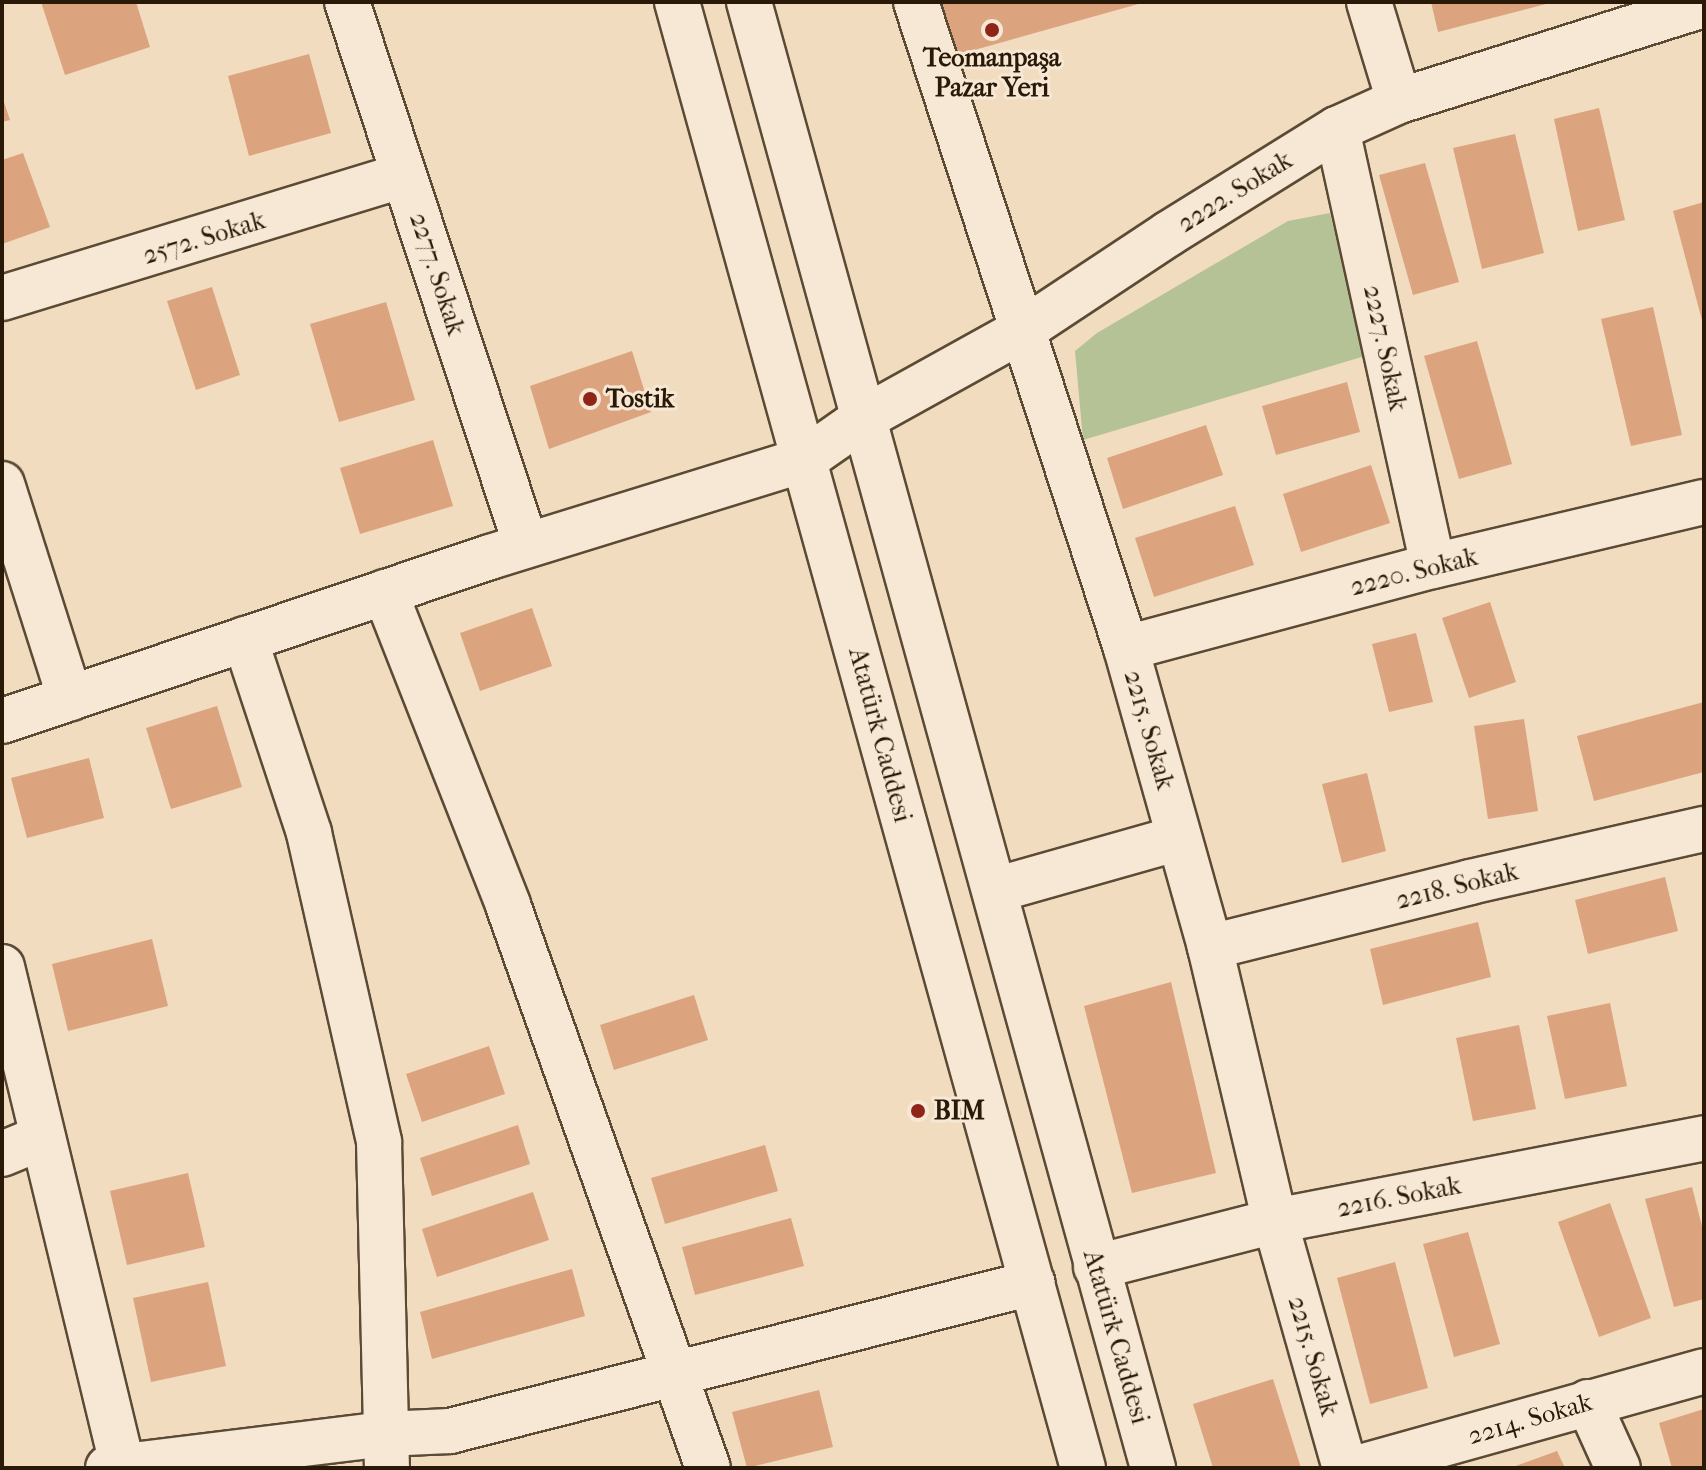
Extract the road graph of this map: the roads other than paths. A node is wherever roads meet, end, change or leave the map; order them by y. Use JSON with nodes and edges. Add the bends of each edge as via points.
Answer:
{"nodes":[{"id":1,"x":347,"y":2,"type":"edge"},
{"id":2,"x":677,"y":2,"type":"edge"},
{"id":3,"x":749,"y":2,"type":"edge"},
{"id":4,"x":916,"y":2,"type":"edge"},
{"id":5,"x":1369,"y":2,"type":"edge"},
{"id":6,"x":1704,"y":5,"type":"edge"},
{"id":7,"x":1399,"y":101,"type":"junction"},
{"id":8,"x":1337,"y":129,"type":"junction"},
{"id":9,"x":404,"y":175,"type":"junction"},
{"id":10,"x":2,"y":298,"type":"edge"},
{"id":11,"x":1023,"y":330,"type":"junction"},
{"id":12,"x":864,"y":418,"type":"junction"},
{"id":13,"x":804,"y":460,"type":"junction"},
{"id":14,"x":2,"y":484,"type":"edge"},
{"id":15,"x":1704,"y":502,"type":"edge"},
{"id":16,"x":526,"y":545,"type":"junction"},
{"id":17,"x":1433,"y":566,"type":"junction"},
{"id":18,"x":385,"y":592,"type":"junction"},
{"id":19,"x":245,"y":639,"type":"junction"},
{"id":20,"x":1126,"y":648,"type":"junction"},
{"id":21,"x":70,"y":698,"type":"junction"},
{"id":22,"x":2,"y":721,"type":"edge"},
{"id":23,"x":1704,"y":829,"type":"edge"},
{"id":24,"x":1179,"y":838,"type":"junction"},
{"id":25,"x":995,"y":890,"type":"junction"},
{"id":26,"x":1210,"y":947,"type":"junction"},
{"id":27,"x":2,"y":967,"type":"edge"},
{"id":28,"x":43,"y":1137,"type":"junction"},
{"id":29,"x":1704,"y":1138,"type":"edge"},
{"id":30,"x":2,"y":1154,"type":"edge"},
{"id":31,"x":1275,"y":1221,"type":"junction"},
{"id":32,"x":1096,"y":1267,"type":"junction"},
{"id":33,"x":1032,"y":1283,"type":"junction"},
{"id":34,"x":1704,"y":1371,"type":"edge"},
{"id":35,"x":673,"y":1375,"type":"junction"},
{"id":36,"x":1588,"y":1402,"type":"junction"},
{"id":37,"x":385,"y":1451,"type":"edge"},
{"id":38,"x":118,"y":1467,"type":"edge"},
{"id":39,"x":708,"y":1468,"type":"edge"},
{"id":40,"x":1083,"y":1468,"type":"edge"},
{"id":41,"x":1153,"y":1468,"type":"edge"},
{"id":42,"x":1345,"y":1468,"type":"edge"},
{"id":43,"x":1357,"y":1468,"type":"edge"},
{"id":44,"x":1618,"y":1468,"type":"edge"}],
"edges":[{"from":1,"to":9,"type":"street","name":"2277. Sokak"},
{"from":2,"to":13,"type":"street","name":"Atatürk Caddesi"},
{"from":3,"to":12,"type":"street","name":"Atatürk Caddesi"},
{"from":4,"to":11,"type":"street","name":"2215. Sokak"},
{"from":5,"to":7,"type":"street"},
{"from":6,"to":7,"type":"street","name":"2222. Sokak"},
{"from":7,"to":8,"type":"street","name":"2222. Sokak"},
{"from":8,"to":11,"type":"street","name":"2222. Sokak"},
{"from":8,"to":17,"type":"street","name":"2227. Sokak"},
{"from":9,"to":10,"type":"street","name":"2572. Sokak"},
{"from":9,"to":16,"type":"street","name":"2277. Sokak"},
{"from":11,"to":12,"type":"street","name":"2222. Sokak"},
{"from":11,"to":20,"type":"street","name":"2215. Sokak"},
{"from":12,"to":13,"type":"street","name":"2222. Sokak"},
{"from":12,"to":25,"type":"street","name":"Atatürk Caddesi"},
{"from":13,"to":16,"type":"street","name":"2222. Sokak"},
{"from":13,"to":33,"type":"street","name":"Atatürk Caddesi"},
{"from":14,"to":21,"type":"street"},
{"from":15,"to":17,"type":"street","name":"2220. Sokak"},
{"from":16,"to":18,"type":"street","name":"2222. Sokak"},
{"from":17,"to":20,"type":"street","name":"2220. Sokak"},
{"from":18,"to":19,"type":"street","name":"2222. Sokak"},
{"from":18,"to":35,"type":"street","via":[[508,905]]},
{"from":19,"to":21,"type":"street","name":"2222. Sokak"},
{"from":19,"to":37,"type":"street","via":[[309,833],[379,1142]]},
{"from":20,"to":24,"type":"street","name":"2215. Sokak"},
{"from":21,"to":22,"type":"street","name":"2222. Sokak"},
{"from":23,"to":26,"type":"street","name":"2218. Sokak"},
{"from":24,"to":25,"type":"street"},
{"from":24,"to":26,"type":"street","name":"2215. Sokak"},
{"from":25,"to":32,"type":"street","name":"Atatürk Caddesi"},
{"from":26,"to":31,"type":"street","name":"2215. Sokak"},
{"from":27,"to":28,"type":"street"},
{"from":28,"to":30,"type":"street"},
{"from":28,"to":38,"type":"street"},
{"from":29,"to":31,"type":"street","name":"2216. Sokak"},
{"from":31,"to":32,"type":"street","name":"2216. Sokak"},
{"from":31,"to":42,"type":"street","name":"2215. Sokak"},
{"from":32,"to":41,"type":"street","name":"Atatürk Caddesi"},
{"from":33,"to":35,"type":"street"},
{"from":33,"to":40,"type":"street","name":"Atatürk Caddesi"},
{"from":34,"to":36,"type":"street","name":"2214. Sokak"},
{"from":35,"to":37,"type":"street"},
{"from":35,"to":39,"type":"street"},
{"from":36,"to":43,"type":"street","name":"2214. Sokak"},
{"from":36,"to":44,"type":"street"},
{"from":37,"to":38,"type":"street"}]}
